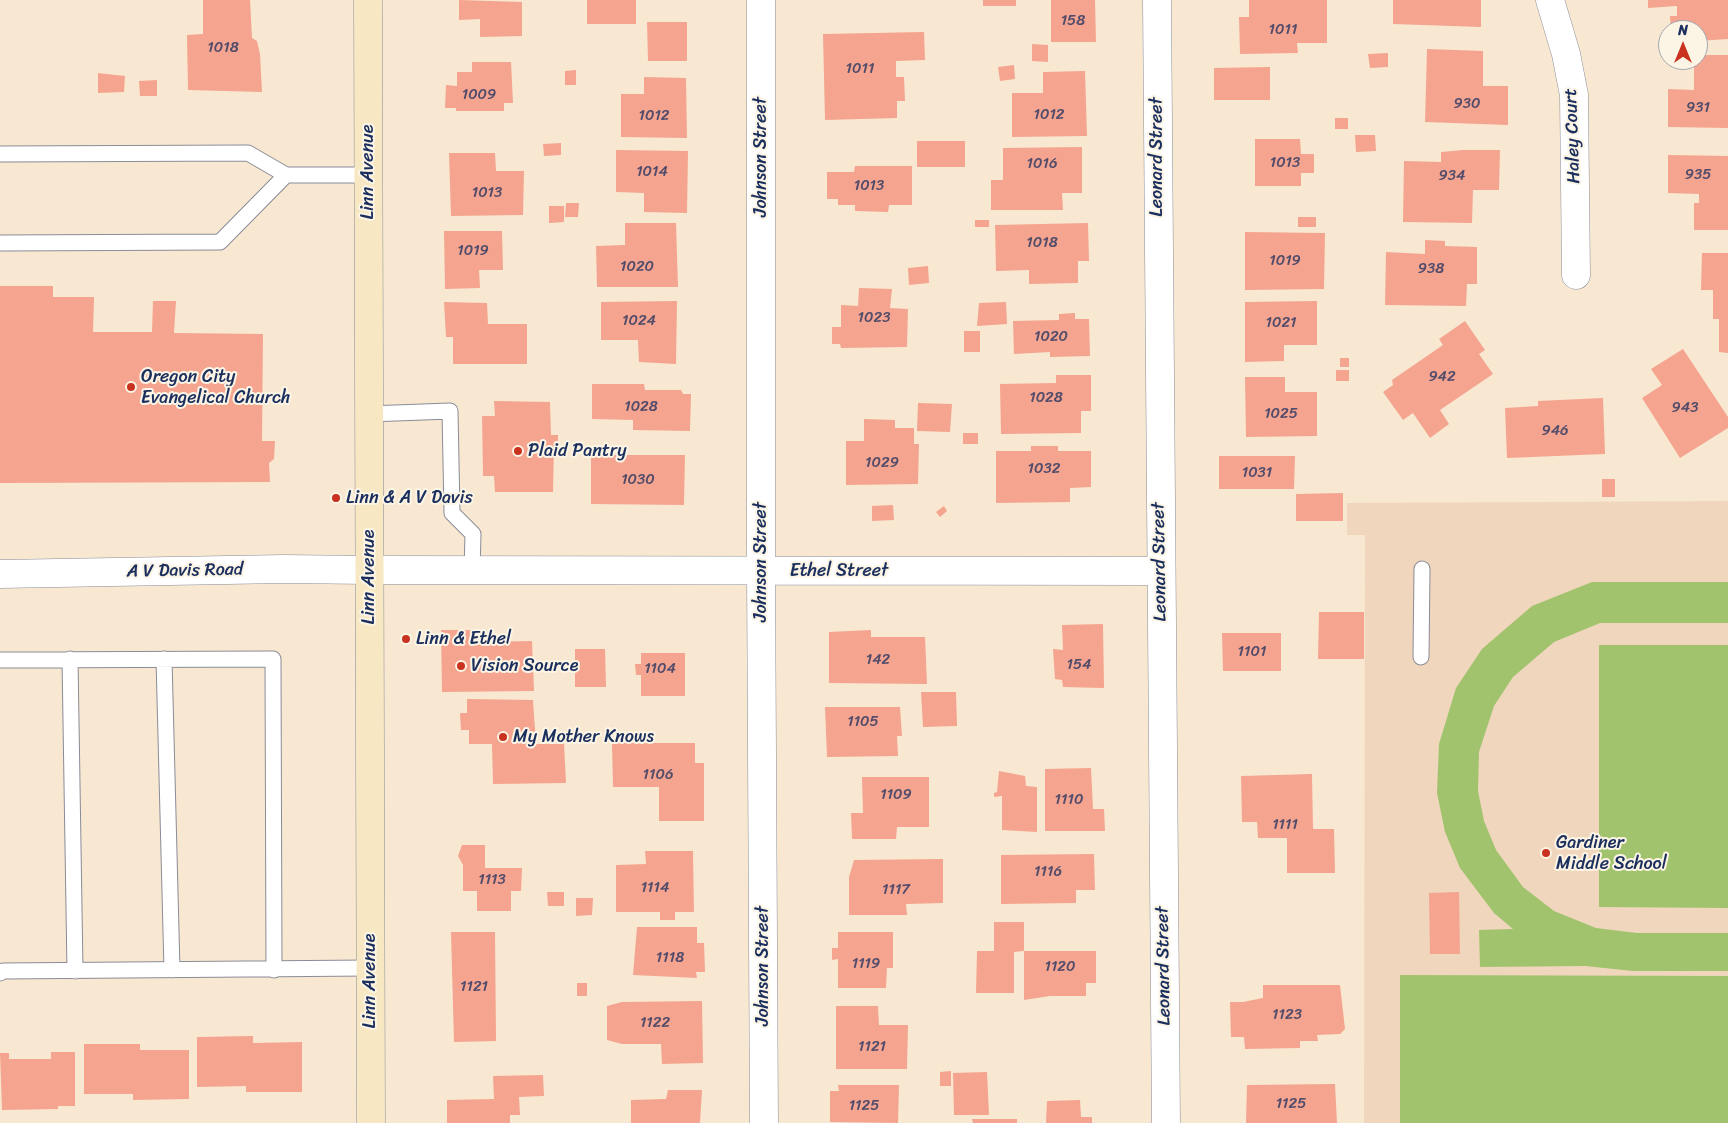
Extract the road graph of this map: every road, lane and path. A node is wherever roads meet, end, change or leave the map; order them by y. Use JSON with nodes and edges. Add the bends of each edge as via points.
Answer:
{"nodes":[{"id":1,"x":368,"y":0,"type":"edge"},
{"id":2,"x":761,"y":0,"type":"edge"},
{"id":3,"x":1157,"y":0,"type":"edge"},
{"id":4,"x":1550,"y":0,"type":"edge"},
{"id":5,"x":0,"y":154,"type":"edge"},
{"id":6,"x":286,"y":175,"type":"junction"},
{"id":7,"x":368,"y":175,"type":"junction"},
{"id":8,"x":0,"y":243,"type":"edge"},
{"id":9,"x":1576,"y":275,"type":"dead end"},
{"id":10,"x":368,"y":414,"type":"junction"},
{"id":11,"x":1422,"y":569,"type":"dead end"},
{"id":12,"x":369,"y":570,"type":"junction"},
{"id":13,"x":472,"y":570,"type":"junction"},
{"id":14,"x":761,"y":570,"type":"junction"},
{"id":15,"x":1160,"y":571,"type":"junction"},
{"id":16,"x":0,"y":574,"type":"edge"},
{"id":17,"x":1421,"y":657,"type":"dead end"},
{"id":18,"x":70,"y":659,"type":"junction"},
{"id":19,"x":164,"y":659,"type":"junction"},
{"id":20,"x":0,"y":660,"type":"edge"},
{"id":21,"x":370,"y":968,"type":"junction"},
{"id":22,"x":172,"y":970,"type":"junction"},
{"id":23,"x":274,"y":970,"type":"junction"},
{"id":24,"x":75,"y":971,"type":"junction"},
{"id":25,"x":0,"y":974,"type":"edge"},
{"id":26,"x":371,"y":1123,"type":"edge"},
{"id":27,"x":764,"y":1123,"type":"edge"},
{"id":28,"x":1166,"y":1123,"type":"edge"}],
"edges":[{"from":1,"to":7,"type":"main road","name":"Linn Avenue"},
{"from":2,"to":14,"type":"street","name":"Johnson Street"},
{"from":3,"to":15,"type":"street","name":"Leonard Street"},
{"from":4,"to":9,"type":"street","name":"Haley Court","via":[[1574,94]]},
{"from":5,"to":6,"type":"lane","via":[[248,154]]},
{"from":6,"to":7,"type":"lane"},
{"from":6,"to":8,"type":"lane","via":[[220,242]]},
{"from":7,"to":10,"type":"main road","name":"Linn Avenue"},
{"from":10,"to":12,"type":"main road","name":"Linn Avenue"},
{"from":10,"to":13,"type":"lane","via":[[450,411],[452,513],[473,534]]},
{"from":11,"to":17,"type":"lane"},
{"from":12,"to":13,"type":"street","name":"Ethel Street"},
{"from":12,"to":16,"type":"street","name":"A V Davis Road"},
{"from":12,"to":21,"type":"main road","name":"Linn Avenue"},
{"from":13,"to":14,"type":"street","name":"Ethel Street"},
{"from":14,"to":15,"type":"street","name":"Ethel Street"},
{"from":14,"to":27,"type":"street","name":"Johnson Street"},
{"from":15,"to":28,"type":"street","name":"Leonard Street"},
{"from":18,"to":19,"type":"lane"},
{"from":18,"to":20,"type":"lane"},
{"from":18,"to":24,"type":"lane"},
{"from":19,"to":22,"type":"lane"},
{"from":19,"to":23,"type":"lane","via":[[273,659]]},
{"from":21,"to":23,"type":"lane"},
{"from":21,"to":26,"type":"main road","name":"Linn Avenue"},
{"from":22,"to":23,"type":"lane"},
{"from":22,"to":24,"type":"lane"},
{"from":24,"to":25,"type":"lane","via":[[3,971]]}]}
